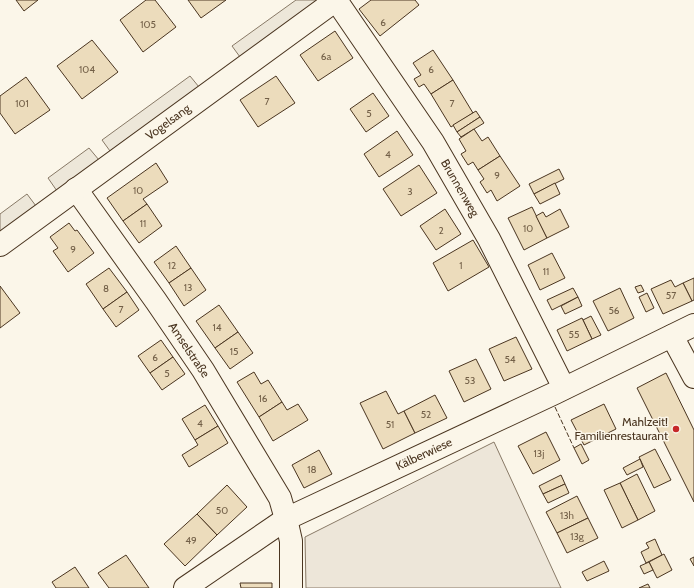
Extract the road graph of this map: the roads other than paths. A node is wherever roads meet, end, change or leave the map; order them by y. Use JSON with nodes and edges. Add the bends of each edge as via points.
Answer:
{"nodes":[{"id":1,"x":336,"y":0,"type":"edge"},
{"id":2,"x":76,"y":189,"type":"junction"},
{"id":3,"x":0,"y":245,"type":"edge"},
{"id":4,"x":694,"y":325,"type":"edge"},
{"id":5,"x":672,"y":336,"type":"junction"},
{"id":6,"x":694,"y":377,"type":"edge"},
{"id":7,"x":564,"y":388,"type":"junction"},
{"id":8,"x":286,"y":519,"type":"junction"},
{"id":9,"x":185,"y":588,"type":"edge"},
{"id":10,"x":291,"y":588,"type":"edge"}],
"edges":[{"from":1,"to":2,"type":"street","name":"Vogelsang"},
{"from":1,"to":7,"type":"street","name":"Brunnenweg","via":[[433,142],[489,239]]},
{"from":2,"to":3,"type":"street","name":"Vogelsang"},
{"from":2,"to":8,"type":"street","name":"Amselstraße","via":[[203,370],[280,498]]},
{"from":4,"to":5,"type":"street","name":"Kälberwiese"},
{"from":5,"to":6,"type":"street"},
{"from":5,"to":7,"type":"street","name":"Kälberwiese"},
{"from":7,"to":8,"type":"street","name":"Kälberwiese"},
{"from":8,"to":9,"type":"street","name":"Kälberwiese"},
{"from":8,"to":10,"type":"street","name":"Amselstraße","via":[[291,541]]}]}
